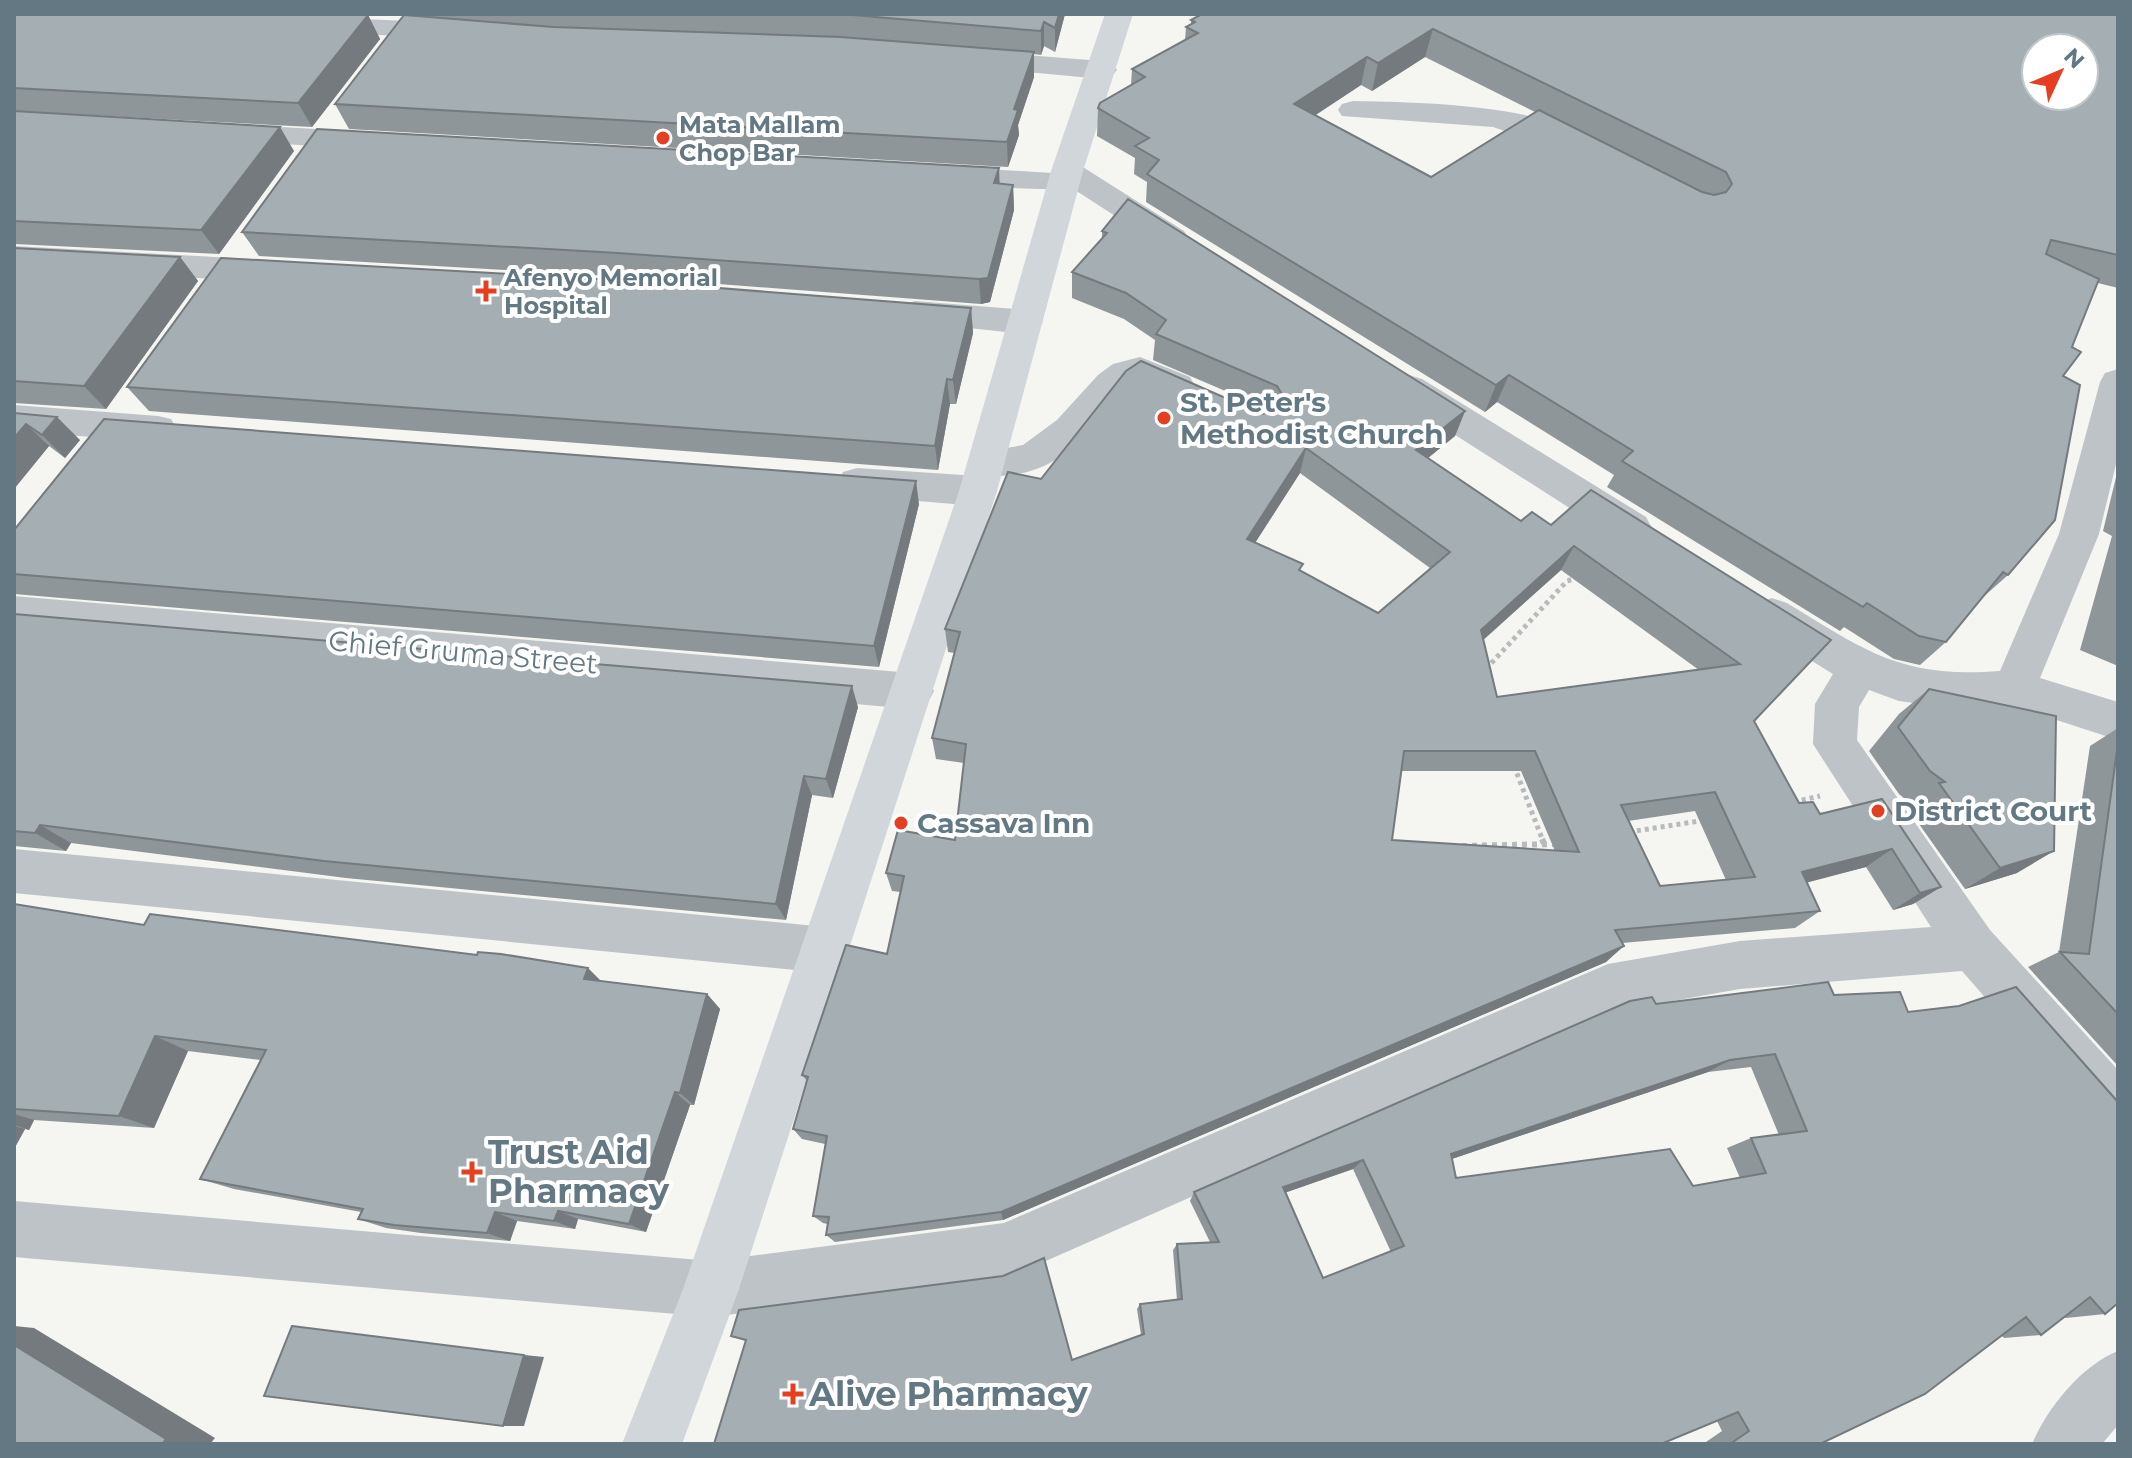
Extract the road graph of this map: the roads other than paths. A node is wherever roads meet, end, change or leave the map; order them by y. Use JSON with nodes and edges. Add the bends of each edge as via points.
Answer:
{"nodes":[{"id":1,"x":1119,"y":14,"type":"edge"},
{"id":2,"x":412,"y":21,"type":"edge"},
{"id":3,"x":284,"y":24,"type":"edge"},
{"id":4,"x":484,"y":34,"type":"edge"},
{"id":5,"x":388,"y":52,"type":"edge"},
{"id":6,"x":950,"y":58,"type":"edge"},
{"id":7,"x":1102,"y":70,"type":"junction"},
{"id":8,"x":1353,"y":110,"type":"dead end"},
{"id":9,"x":199,"y":132,"type":"edge"},
{"id":10,"x":401,"y":143,"type":"edge"},
{"id":11,"x":1605,"y":161,"type":"edge"},
{"id":12,"x":907,"y":174,"type":"edge"},
{"id":13,"x":1066,"y":177,"type":"junction"},
{"id":14,"x":1200,"y":256,"type":"edge"},
{"id":15,"x":14,"y":257,"type":"edge"},
{"id":16,"x":236,"y":257,"type":"junction"},
{"id":17,"x":310,"y":274,"type":"edge"},
{"id":18,"x":202,"y":305,"type":"edge"},
{"id":19,"x":888,"y":311,"type":"edge"},
{"id":20,"x":1026,"y":322,"type":"junction"},
{"id":21,"x":1382,"y":370,"type":"edge"},
{"id":22,"x":2118,"y":382,"type":"edge"},
{"id":23,"x":142,"y":389,"type":"edge"},
{"id":24,"x":1206,"y":399,"type":"edge"},
{"id":25,"x":14,"y":418,"type":"edge"},
{"id":26,"x":117,"y":425,"type":"junction"},
{"id":27,"x":196,"y":431,"type":"edge"},
{"id":28,"x":89,"y":460,"type":"edge"},
{"id":29,"x":982,"y":477,"type":"junction"},
{"id":30,"x":819,"y":479,"type":"edge"},
{"id":31,"x":1659,"y":545,"type":"edge"},
{"id":32,"x":1744,"y":598,"type":"edge"},
{"id":33,"x":14,"y":613,"type":"edge"},
{"id":34,"x":1860,"y":669,"type":"junction"},
{"id":35,"x":2014,"y":688,"type":"junction"},
{"id":36,"x":912,"y":691,"type":"junction"},
{"id":37,"x":2118,"y":721,"type":"edge"},
{"id":38,"x":14,"y":871,"type":"edge"},
{"id":39,"x":1973,"y":947,"type":"junction"},
{"id":40,"x":826,"y":950,"type":"junction"},
{"id":41,"x":2118,"y":1109,"type":"edge"},
{"id":42,"x":14,"y":1229,"type":"edge"},
{"id":43,"x":711,"y":1289,"type":"junction"},
{"id":44,"x":2118,"y":1380,"type":"edge"},
{"id":45,"x":652,"y":1444,"type":"edge"},
{"id":46,"x":2062,"y":1444,"type":"edge"}],
"edges":[{"from":1,"to":7,"type":"main road"},
{"from":2,"to":3,"type":"street"},
{"from":2,"to":4,"type":"street"},
{"from":2,"to":5,"type":"street"},
{"from":6,"to":7,"type":"street"},
{"from":7,"to":13,"type":"main road"},
{"from":8,"to":11,"type":"street","via":[[1512,120],[1537,126]]},
{"from":9,"to":10,"type":"street"},
{"from":12,"to":13,"type":"street"},
{"from":13,"to":14,"type":"street"},
{"from":13,"to":20,"type":"main road"},
{"from":15,"to":16,"type":"street"},
{"from":16,"to":17,"type":"street"},
{"from":16,"to":18,"type":"street"},
{"from":19,"to":20,"type":"street"},
{"from":20,"to":29,"type":"main road"},
{"from":21,"to":31,"type":"street"},
{"from":22,"to":35,"type":"street","via":[[2079,534]]},
{"from":23,"to":26,"type":"street"},
{"from":24,"to":29,"type":"street","via":[[1140,369],[1126,373],[1070,430],[1032,458]]},
{"from":25,"to":26,"type":"street"},
{"from":26,"to":27,"type":"street"},
{"from":26,"to":28,"type":"street"},
{"from":29,"to":30,"type":"street"},
{"from":29,"to":36,"type":"main road"},
{"from":32,"to":34,"type":"street"},
{"from":33,"to":36,"type":"street","name":"Chief Gruma Street"},
{"from":34,"to":35,"type":"street","via":[[1899,683],[1965,692]]},
{"from":34,"to":39,"type":"street","via":[[1837,704],[1835,744]]},
{"from":35,"to":37,"type":"street"},
{"from":36,"to":40,"type":"main road"},
{"from":38,"to":40,"type":"street"},
{"from":39,"to":41,"type":"street"},
{"from":39,"to":43,"type":"street","via":[[1740,965],[1608,988],[1005,1251]]},
{"from":40,"to":43,"type":"main road"},
{"from":42,"to":43,"type":"street"},
{"from":43,"to":45,"type":"main road"},
{"from":44,"to":46,"type":"street"}]}
